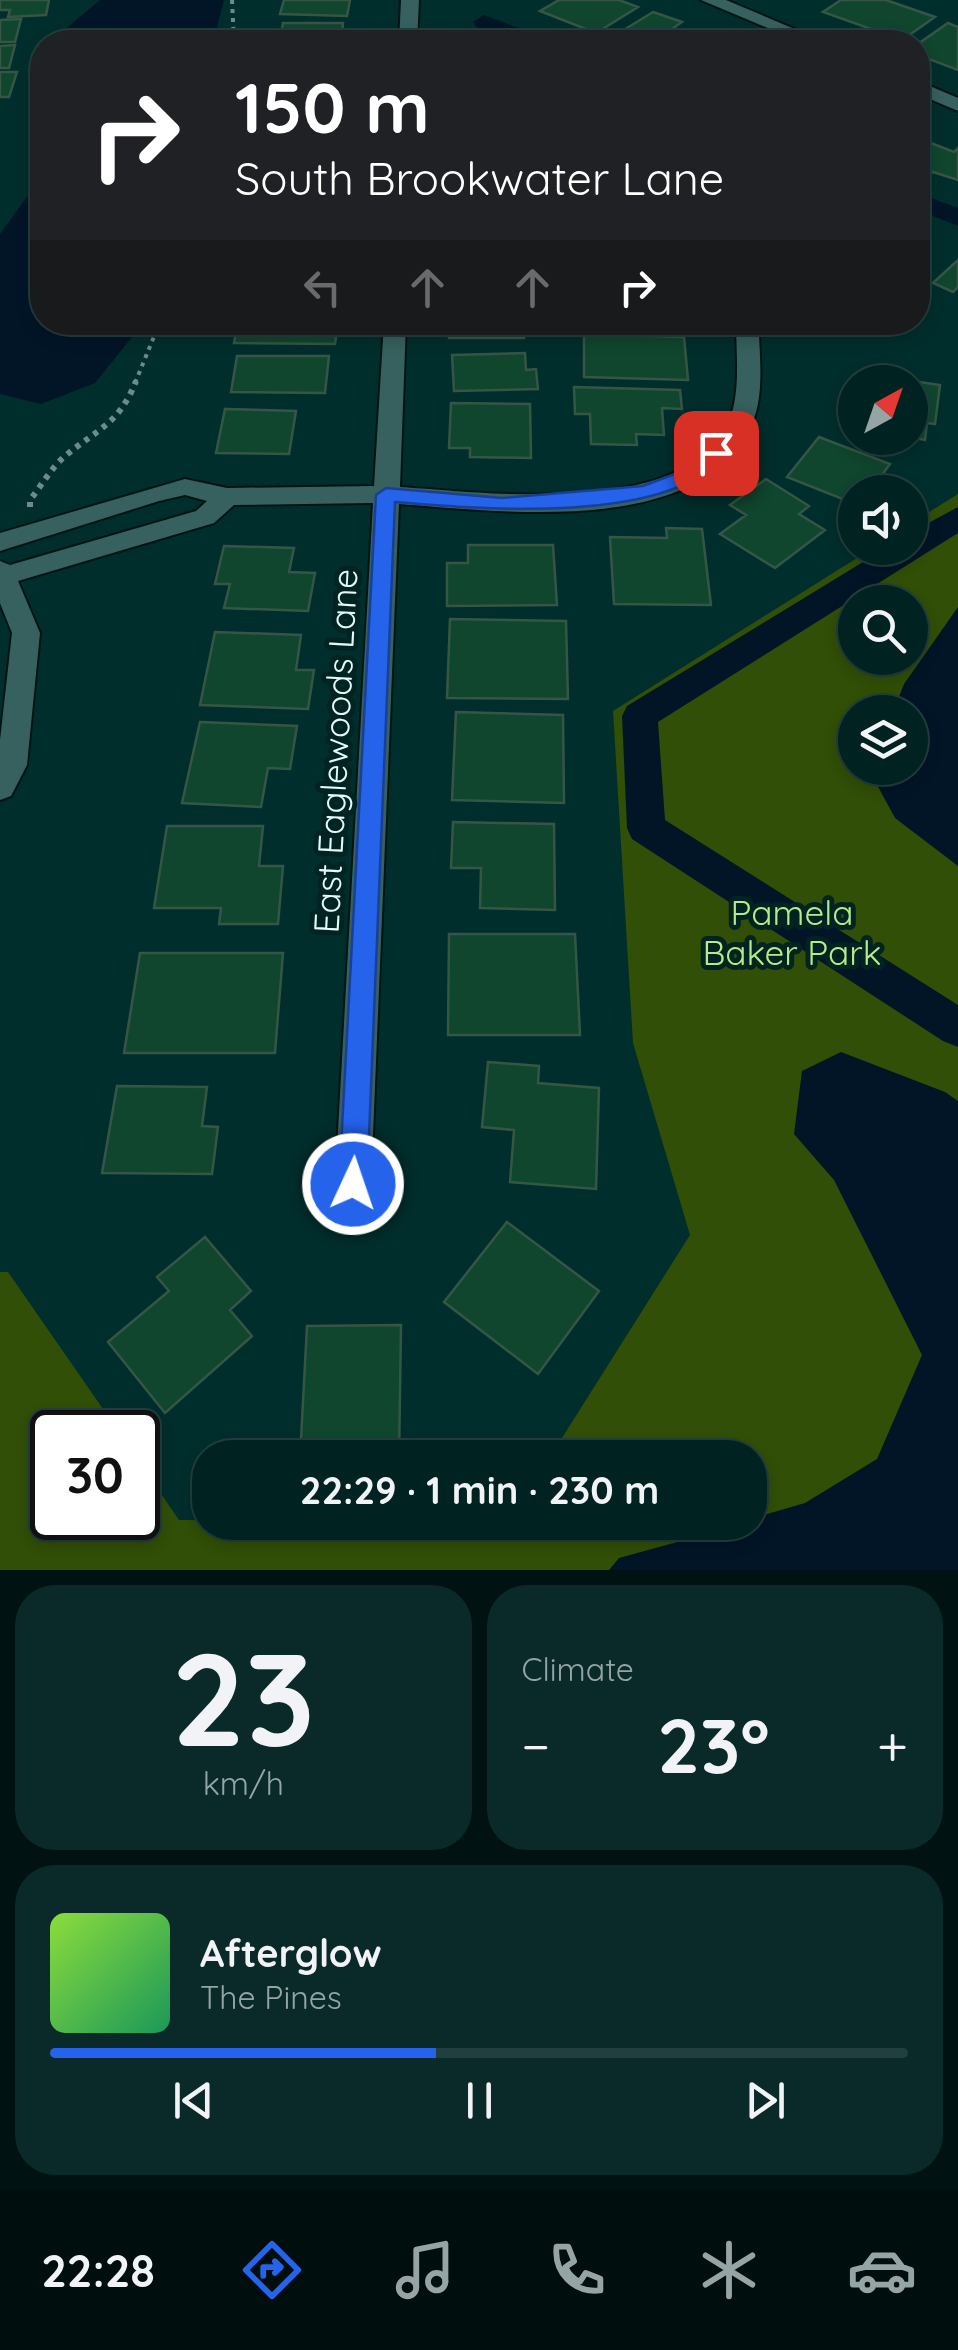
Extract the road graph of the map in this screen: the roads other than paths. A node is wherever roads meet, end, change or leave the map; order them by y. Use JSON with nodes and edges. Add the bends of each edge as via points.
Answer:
{"nodes":[{"id":1,"x":410,"y":0,"type":"edge"},
{"id":2,"x":710,"y":0,"type":"edge"},
{"id":3,"x":409,"y":30,"type":"edge"},
{"id":4,"x":786,"y":30,"type":"edge"},
{"id":5,"x":930,"y":92,"type":"edge"},
{"id":6,"x":958,"y":105,"type":"edge"},
{"id":7,"x":394,"y":335,"type":"edge"},
{"id":8,"x":746,"y":335,"type":"edge"},
{"id":9,"x":386,"y":495,"type":"junction"},
{"id":10,"x":226,"y":497,"type":"junction"},
{"id":11,"x":0,"y":542,"type":"edge"},
{"id":12,"x":1,"y":574,"type":"edge"},
{"id":13,"x":0,"y":788,"type":"edge"},
{"id":14,"x":353,"y":1184,"type":"dead end"}],
"edges":[{"from":1,"to":3,"type":"street"},
{"from":2,"to":4,"type":"street"},
{"from":5,"to":6,"type":"street"},
{"from":7,"to":9,"type":"street","name":"East Eaglewoods Lane"},
{"from":8,"to":9,"type":"street","via":[[748,396],[735,434],[698,472],[646,492],[502,504]]},
{"from":9,"to":10,"type":"street"},
{"from":9,"to":14,"type":"street","name":"East Eaglewoods Lane"},
{"from":10,"to":11,"type":"street","via":[[170,490]]},
{"from":10,"to":12,"type":"street","via":[[205,517]]},
{"from":12,"to":13,"type":"street","via":[[26,633],[12,765]]}]}
